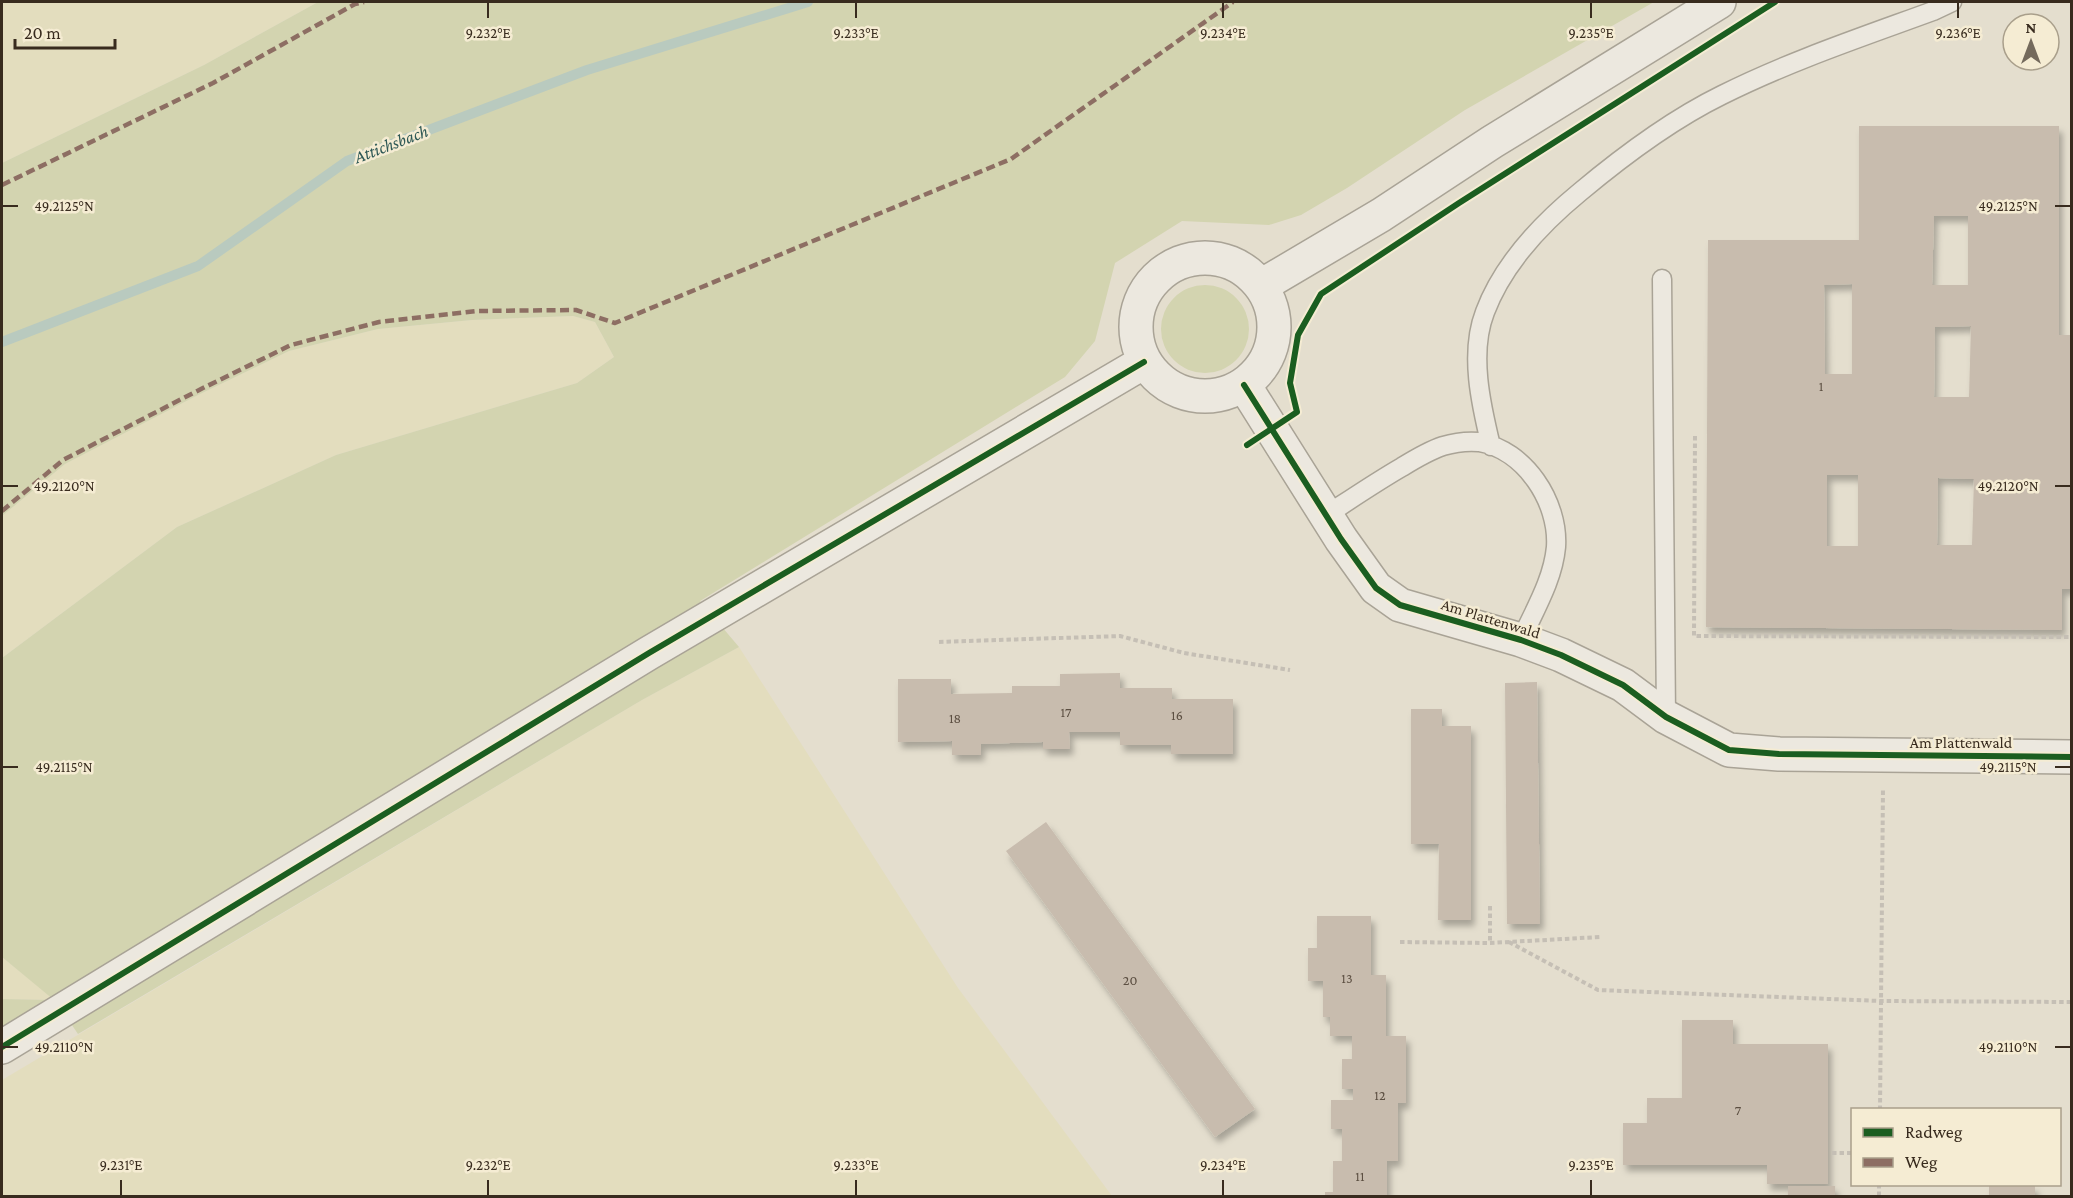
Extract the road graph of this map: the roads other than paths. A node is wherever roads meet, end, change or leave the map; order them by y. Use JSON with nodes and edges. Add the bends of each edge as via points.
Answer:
{"nodes":[{"id":1,"x":1719,"y":2,"type":"edge"},
{"id":2,"x":1952,"y":2,"type":"edge"},
{"id":3,"x":1662,"y":279,"type":"dead end"},
{"id":4,"x":1261,"y":286,"type":"junction"},
{"id":5,"x":1144,"y":362,"type":"junction"},
{"id":6,"x":1244,"y":385,"type":"junction"},
{"id":7,"x":1491,"y":446,"type":"junction"},
{"id":8,"x":1325,"y":516,"type":"junction"},
{"id":9,"x":1521,"y":640,"type":"junction"},
{"id":10,"x":1666,"y":717,"type":"junction"},
{"id":11,"x":2072,"y":756,"type":"edge"},
{"id":12,"x":2,"y":1047,"type":"edge"}],
"edges":[{"from":1,"to":4,"type":"street"},
{"from":2,"to":7,"type":"lane","via":[[1798,60],[1720,96],[1660,132],[1560,208],[1513,260],[1484,313],[1477,370]]},
{"from":3,"to":10,"type":"lane"},
{"from":4,"to":5,"type":"street","via":[[1251,275],[1222,260],[1194,258],[1166,268],[1150,283],[1136,314],[1135,337]]},
{"from":4,"to":6,"type":"street","via":[[1272,309],[1273,342],[1257,374]]},
{"from":5,"to":6,"type":"street","via":[[1170,388],[1192,396],[1218,396]]},
{"from":5,"to":12,"type":"street","via":[[649,653]]},
{"from":6,"to":8,"type":"street","name":"Am Plattenwald"},
{"from":7,"to":8,"type":"lane","via":[[1470,442],[1429,451]]},
{"from":7,"to":9,"type":"lane","via":[[1518,462],[1533,477],[1551,508],[1555,525],[1553,564]]},
{"from":8,"to":9,"type":"street","name":"Am Plattenwald","via":[[1376,588],[1400,605]]},
{"from":9,"to":10,"type":"street","name":"Am Plattenwald","via":[[1623,685]]},
{"from":10,"to":11,"type":"street","name":"Am Plattenwald","via":[[1729,750],[1779,754]]}]}
